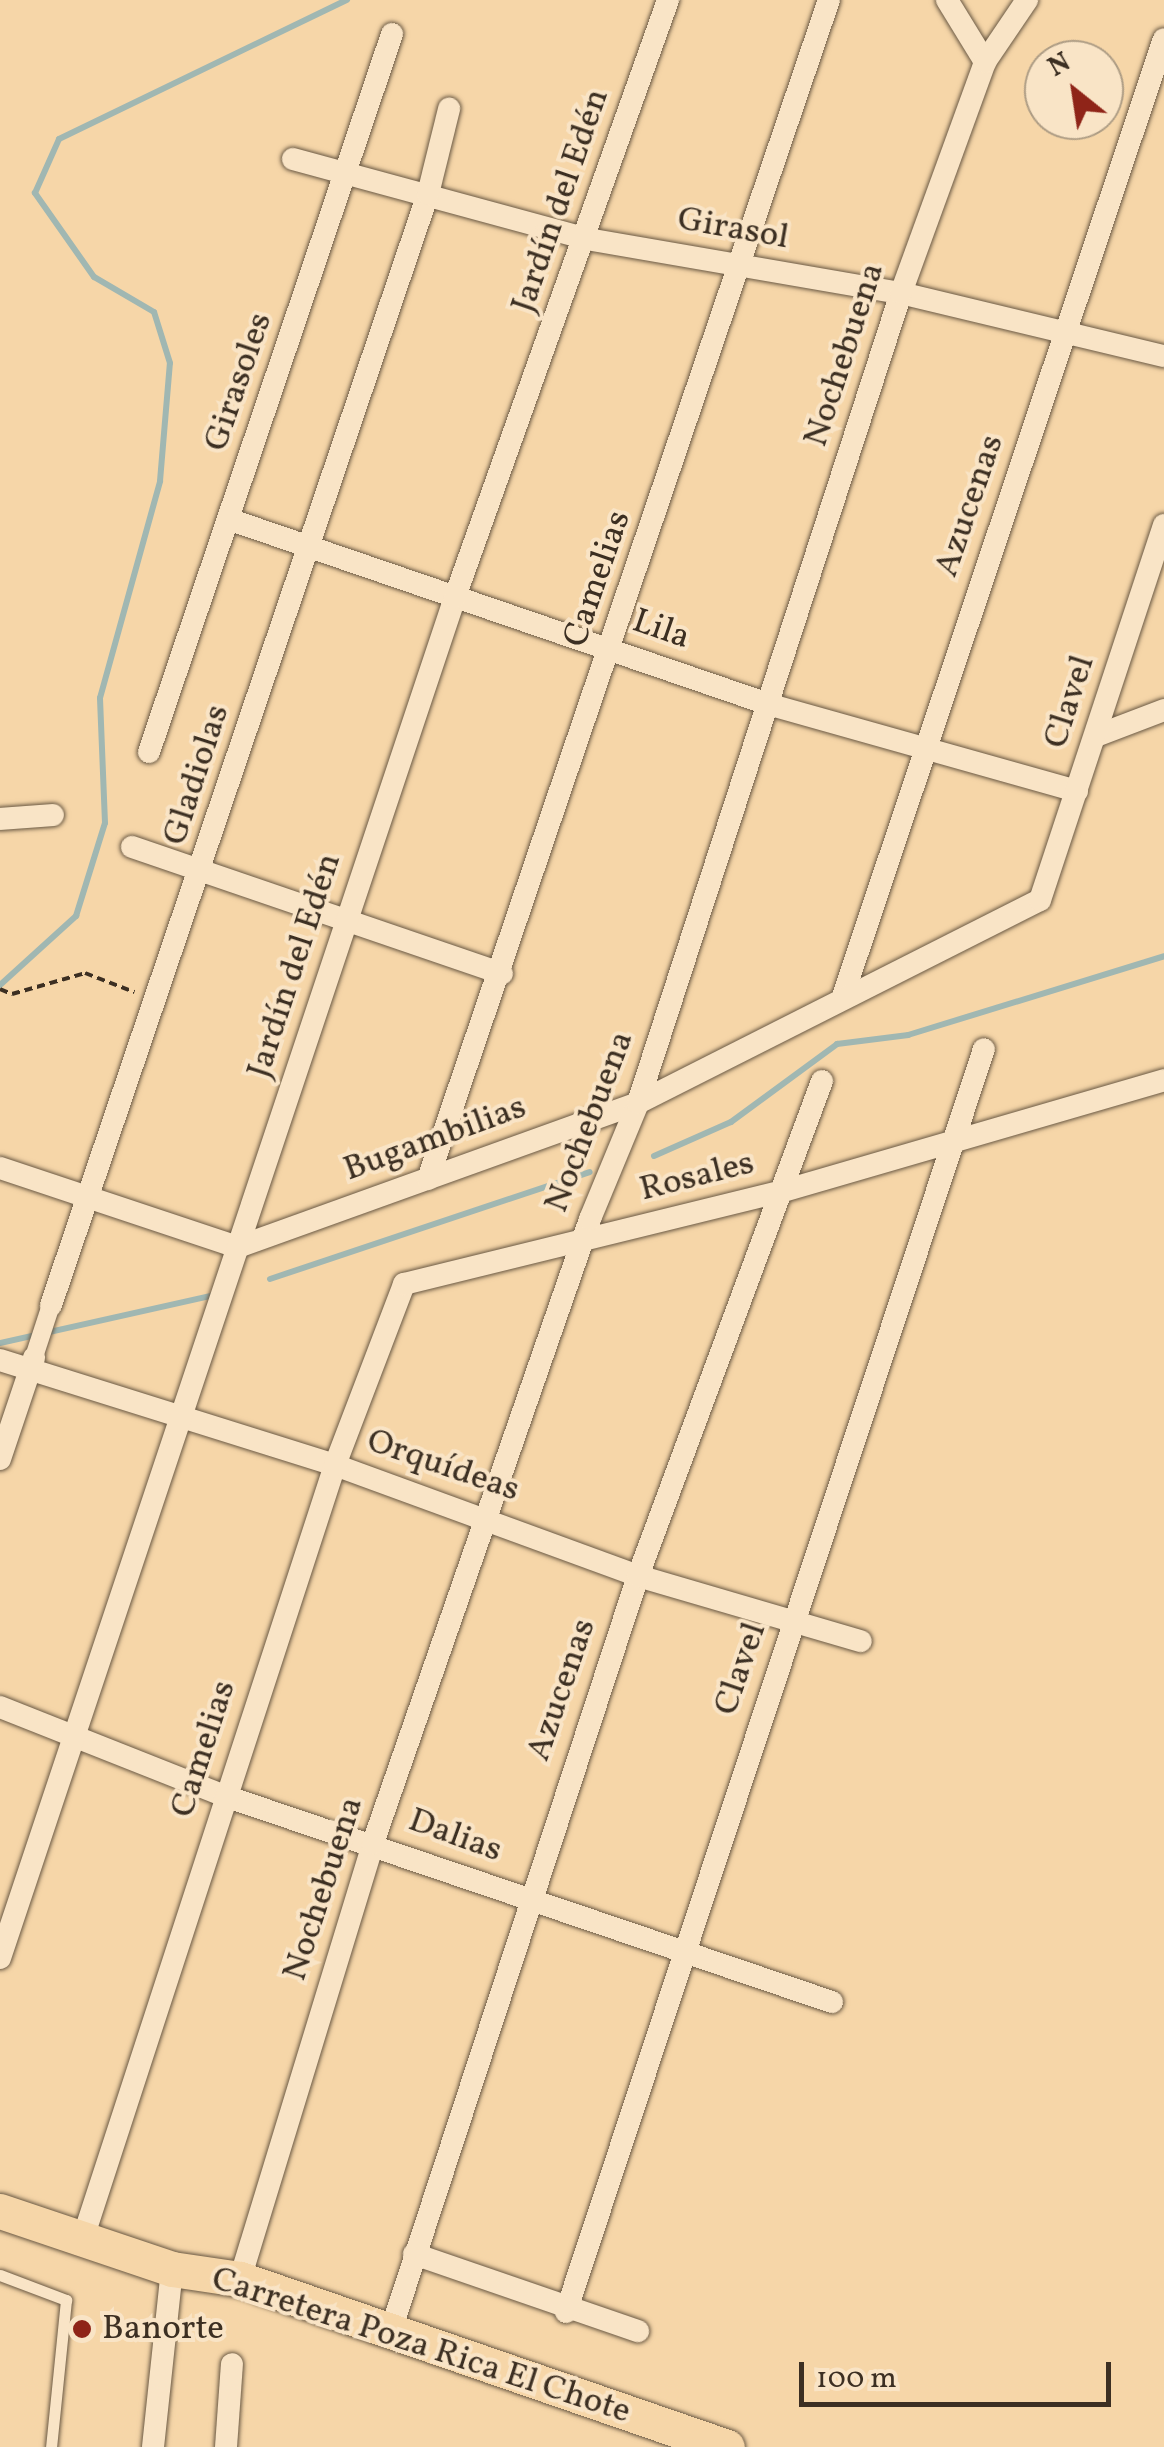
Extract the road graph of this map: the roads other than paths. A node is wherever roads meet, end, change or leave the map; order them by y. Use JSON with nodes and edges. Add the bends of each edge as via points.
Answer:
{"nodes":[{"id":1,"x":668,"y":0,"type":"edge"},
{"id":2,"x":829,"y":0,"type":"edge"},
{"id":3,"x":947,"y":0,"type":"edge"},
{"id":4,"x":1027,"y":0,"type":"edge"},
{"id":5,"x":392,"y":34,"type":"dead end"},
{"id":6,"x":1164,"y":39,"type":"edge"},
{"id":7,"x":986,"y":62,"type":"junction"},
{"id":8,"x":449,"y":108,"type":"dead end"},
{"id":9,"x":294,"y":159,"type":"dead end"},
{"id":10,"x":349,"y":170,"type":"junction"},
{"id":11,"x":428,"y":194,"type":"junction"},
{"id":12,"x":587,"y":239,"type":"junction"},
{"id":13,"x":742,"y":266,"type":"junction"},
{"id":14,"x":901,"y":293,"type":"junction"},
{"id":15,"x":1065,"y":333,"type":"junction"},
{"id":16,"x":1164,"y":356,"type":"edge"},
{"id":17,"x":228,"y":520,"type":"junction"},
{"id":18,"x":1164,"y":526,"type":"edge"},
{"id":19,"x":308,"y":548,"type":"junction"},
{"id":20,"x":455,"y":597,"type":"junction"},
{"id":21,"x":611,"y":650,"type":"junction"},
{"id":22,"x":771,"y":705,"type":"junction"},
{"id":23,"x":1164,"y":710,"type":"edge"},
{"id":24,"x":1096,"y":736,"type":"junction"},
{"id":25,"x":926,"y":749,"type":"junction"},
{"id":26,"x":149,"y":752,"type":"dead end"},
{"id":27,"x":1077,"y":791,"type":"junction"},
{"id":28,"x":53,"y":815,"type":"dead end"},
{"id":29,"x":0,"y":820,"type":"edge"},
{"id":30,"x":132,"y":847,"type":"dead end"},
{"id":31,"x":201,"y":874,"type":"junction"},
{"id":32,"x":1040,"y":900,"type":"joint"},
{"id":33,"x":347,"y":921,"type":"junction"},
{"id":34,"x":502,"y":974,"type":"junction"},
{"id":35,"x":842,"y":996,"type":"junction"},
{"id":36,"x":984,"y":1050,"type":"dead end"},
{"id":37,"x":1164,"y":1080,"type":"edge"},
{"id":38,"x":822,"y":1082,"type":"dead end"},
{"id":39,"x":638,"y":1103,"type":"junction"},
{"id":40,"x":947,"y":1146,"type":"junction"},
{"id":41,"x":0,"y":1168,"type":"edge"},
{"id":42,"x":428,"y":1179,"type":"junction"},
{"id":43,"x":783,"y":1192,"type":"junction"},
{"id":44,"x":86,"y":1201,"type":"junction"},
{"id":45,"x":582,"y":1242,"type":"junction"},
{"id":46,"x":238,"y":1247,"type":"junction"},
{"id":47,"x":404,"y":1284,"type":"joint"},
{"id":48,"x":51,"y":1305,"type":"joint"},
{"id":49,"x":0,"y":1360,"type":"edge"},
{"id":50,"x":31,"y":1364,"type":"junction"},
{"id":51,"x":180,"y":1418,"type":"junction"},
{"id":52,"x":0,"y":1459,"type":"edge"},
{"id":53,"x":336,"y":1466,"type":"junction"},
{"id":54,"x":487,"y":1518,"type":"junction"},
{"id":55,"x":638,"y":1576,"type":"junction"},
{"id":56,"x":793,"y":1626,"type":"junction"},
{"id":57,"x":862,"y":1641,"type":"dead end"},
{"id":58,"x":0,"y":1706,"type":"edge"},
{"id":59,"x":73,"y":1739,"type":"junction"},
{"id":60,"x":225,"y":1796,"type":"junction"},
{"id":61,"x":374,"y":1843,"type":"junction"},
{"id":62,"x":527,"y":1900,"type":"junction"},
{"id":63,"x":682,"y":1948,"type":"junction"},
{"id":64,"x":0,"y":1958,"type":"edge"},
{"id":65,"x":832,"y":2002,"type":"dead end"},
{"id":66,"x":0,"y":2212,"type":"edge"},
{"id":67,"x":82,"y":2241,"type":"junction"},
{"id":68,"x":414,"y":2254,"type":"junction"},
{"id":69,"x":172,"y":2269,"type":"junction"},
{"id":70,"x":0,"y":2275,"type":"edge"},
{"id":71,"x":240,"y":2279,"type":"junction"},
{"id":72,"x":566,"y":2312,"type":"junction"},
{"id":73,"x":391,"y":2330,"type":"junction"},
{"id":74,"x":638,"y":2331,"type":"dead end"},
{"id":75,"x":232,"y":2364,"type":"dead end"},
{"id":76,"x":52,"y":2447,"type":"edge"},
{"id":77,"x":153,"y":2447,"type":"edge"},
{"id":78,"x":226,"y":2447,"type":"edge"},
{"id":79,"x":726,"y":2447,"type":"edge"}],
"edges":[{"from":1,"to":12,"type":"street","name":"Jardín del Edén"},
{"from":2,"to":13,"type":"street","name":"Camelias"},
{"from":3,"to":7,"type":"street"},
{"from":4,"to":7,"type":"street","name":"Nochebuena"},
{"from":5,"to":10,"type":"street","name":"Girasoles"},
{"from":6,"to":15,"type":"street","name":"Azucenas"},
{"from":7,"to":14,"type":"street","name":"Nochebuena"},
{"from":8,"to":11,"type":"street","name":"Gladiolas"},
{"from":9,"to":10,"type":"street","name":"Girasol"},
{"from":10,"to":11,"type":"street","name":"Girasol"},
{"from":10,"to":17,"type":"street","name":"Girasoles"},
{"from":11,"to":12,"type":"street","name":"Girasol"},
{"from":11,"to":19,"type":"street","name":"Gladiolas"},
{"from":12,"to":13,"type":"street","name":"Girasol"},
{"from":12,"to":20,"type":"street","name":"Jardín del Edén"},
{"from":13,"to":14,"type":"street","name":"Girasol"},
{"from":13,"to":21,"type":"street","name":"Camelias"},
{"from":14,"to":15,"type":"street","name":"Girasol"},
{"from":14,"to":22,"type":"street","name":"Nochebuena"},
{"from":15,"to":16,"type":"street","name":"Girasol"},
{"from":15,"to":25,"type":"street","name":"Azucenas"},
{"from":17,"to":19,"type":"street","name":"Lila"},
{"from":17,"to":26,"type":"street","name":"Girasoles"},
{"from":18,"to":24,"type":"street","name":"Clavel"},
{"from":19,"to":20,"type":"street","name":"Lila"},
{"from":19,"to":31,"type":"street","name":"Gladiolas"},
{"from":20,"to":21,"type":"street","name":"Lila"},
{"from":20,"to":33,"type":"street","name":"Jardín del Edén"},
{"from":21,"to":22,"type":"street","name":"Lila"},
{"from":21,"to":34,"type":"street","name":"Camelias"},
{"from":22,"to":25,"type":"street","name":"Lila"},
{"from":22,"to":39,"type":"street","name":"Nochebuena"},
{"from":23,"to":24,"type":"street"},
{"from":24,"to":27,"type":"street","name":"Clavel"},
{"from":25,"to":27,"type":"street","name":"Lila"},
{"from":25,"to":35,"type":"street","name":"Azucenas"},
{"from":27,"to":32,"type":"street","name":"Clavel"},
{"from":28,"to":29,"type":"street"},
{"from":30,"to":31,"type":"street"},
{"from":31,"to":33,"type":"street"},
{"from":31,"to":44,"type":"street","name":"Gladiolas"},
{"from":32,"to":35,"type":"street","name":"Bugambilias"},
{"from":33,"to":34,"type":"street"},
{"from":33,"to":46,"type":"street","name":"Jardín del Edén"},
{"from":34,"to":42,"type":"street","name":"Camelias"},
{"from":35,"to":39,"type":"street","name":"Bugambilias"},
{"from":36,"to":40,"type":"street","name":"Clavel"},
{"from":37,"to":40,"type":"street","name":"Rosales"},
{"from":38,"to":43,"type":"street","name":"Azucenas"},
{"from":39,"to":42,"type":"street","name":"Bugambilias"},
{"from":39,"to":45,"type":"street","name":"Nochebuena"},
{"from":40,"to":43,"type":"street","name":"Rosales"},
{"from":40,"to":56,"type":"street","name":"Clavel"},
{"from":41,"to":44,"type":"street"},
{"from":42,"to":46,"type":"street","name":"Bugambilias"},
{"from":43,"to":45,"type":"street","name":"Rosales"},
{"from":43,"to":55,"type":"street","name":"Azucenas"},
{"from":44,"to":46,"type":"street"},
{"from":44,"to":48,"type":"street","name":"Gladiolas"},
{"from":45,"to":47,"type":"street","name":"Rosales"},
{"from":45,"to":54,"type":"street","name":"Nochebuena"},
{"from":46,"to":51,"type":"street","name":"Jardín del Edén"},
{"from":47,"to":53,"type":"street","name":"Camelias"},
{"from":48,"to":50,"type":"street","name":"Gladiolas"},
{"from":49,"to":50,"type":"street","name":"Orquídeas"},
{"from":50,"to":51,"type":"street","name":"Orquídeas"},
{"from":50,"to":52,"type":"street","name":"Gladiolas"},
{"from":51,"to":53,"type":"street","name":"Orquídeas"},
{"from":51,"to":59,"type":"street","name":"Jardín del Edén"},
{"from":53,"to":54,"type":"street","name":"Orquídeas"},
{"from":53,"to":60,"type":"street","name":"Camelias"},
{"from":54,"to":55,"type":"street","name":"Orquídeas"},
{"from":54,"to":61,"type":"street","name":"Nochebuena"},
{"from":55,"to":56,"type":"street","name":"Orquídeas"},
{"from":55,"to":62,"type":"street","name":"Azucenas"},
{"from":56,"to":57,"type":"street","name":"Orquídeas"},
{"from":56,"to":63,"type":"street","name":"Clavel"},
{"from":58,"to":59,"type":"street","name":"Dalias"},
{"from":59,"to":60,"type":"street","name":"Dalias"},
{"from":59,"to":64,"type":"street","name":"Jardín del Edén"},
{"from":60,"to":61,"type":"street","name":"Dalias"},
{"from":60,"to":67,"type":"street","name":"Camelias"},
{"from":61,"to":62,"type":"street","name":"Dalias"},
{"from":61,"to":71,"type":"street","name":"Nochebuena"},
{"from":62,"to":63,"type":"street","name":"Dalias"},
{"from":62,"to":68,"type":"street","name":"Azucenas"},
{"from":63,"to":65,"type":"street","name":"Dalias"},
{"from":63,"to":72,"type":"street","name":"Clavel"},
{"from":66,"to":67,"type":"main road","name":"Carretera Poza Rica El Chote"},
{"from":67,"to":69,"type":"main road","name":"Carretera Poza Rica El Chote"},
{"from":68,"to":72,"type":"street"},
{"from":68,"to":73,"type":"street","name":"Azucenas"},
{"from":69,"to":71,"type":"main road","name":"Carretera Poza Rica El Chote"},
{"from":69,"to":77,"type":"street"},
{"from":70,"to":76,"type":"lane","via":[[66,2300]]},
{"from":71,"to":73,"type":"main road","name":"Carretera Poza Rica El Chote"},
{"from":72,"to":74,"type":"street"},
{"from":73,"to":79,"type":"main road","name":"Carretera Poza Rica El Chote"},
{"from":75,"to":78,"type":"street"}]}
